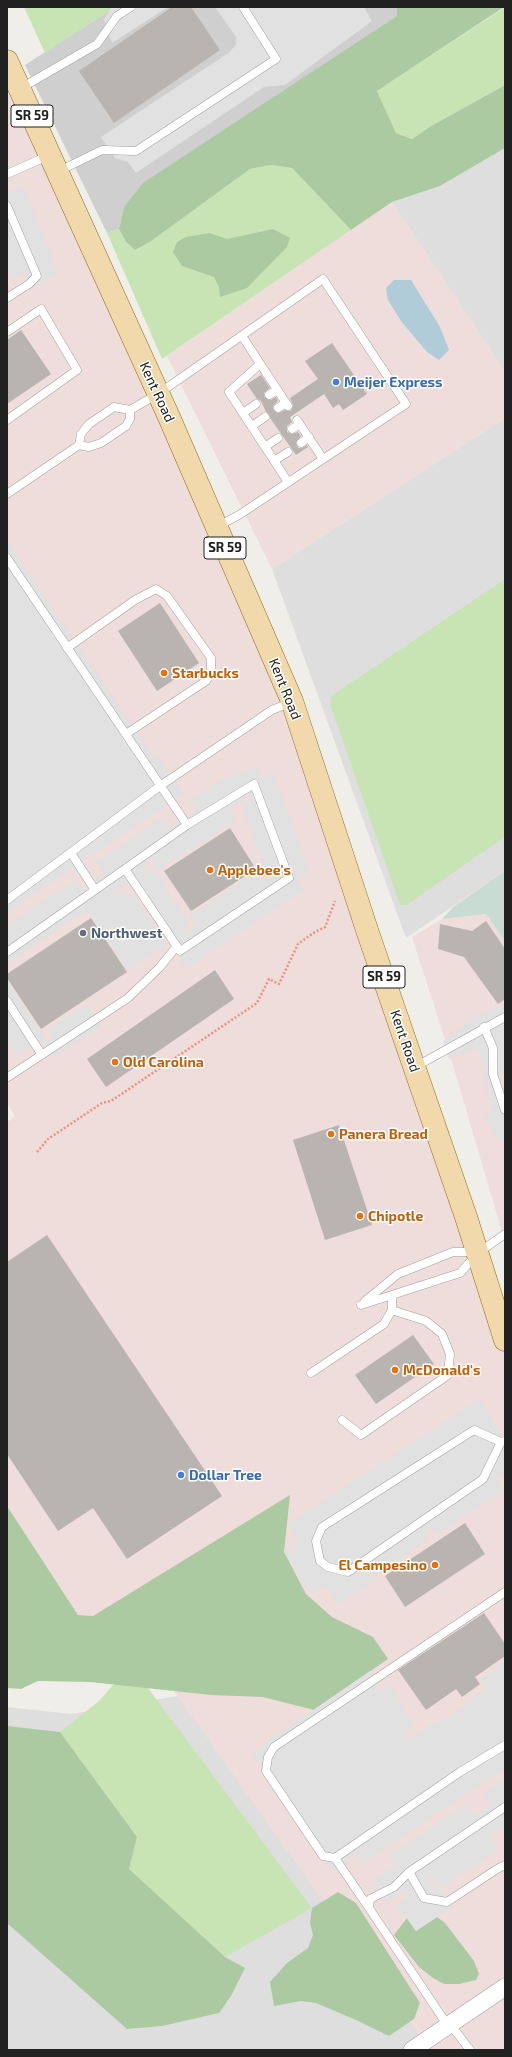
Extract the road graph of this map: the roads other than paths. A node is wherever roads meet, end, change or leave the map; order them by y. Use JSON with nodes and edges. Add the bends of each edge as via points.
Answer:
{"nodes":[{"id":1,"x":131,"y":7,"type":"edge"},
{"id":2,"x":243,"y":7,"type":"edge"},
{"id":3,"x":7,"y":61,"type":"edge"},
{"id":4,"x":20,"y":89,"type":"junction"},
{"id":5,"x":54,"y":163,"type":"junction"},
{"id":6,"x":7,"y":174,"type":"edge"},
{"id":7,"x":7,"y":206,"type":"edge"},
{"id":8,"x":7,"y":298,"type":"edge"},
{"id":9,"x":7,"y":332,"type":"edge"},
{"id":10,"x":242,"y":336,"type":"junction"},
{"id":11,"x":260,"y":364,"type":"junction"},
{"id":12,"x":277,"y":390,"type":"junction"},
{"id":13,"x":158,"y":394,"type":"junction"},
{"id":14,"x":269,"y":395,"type":"dead end"},
{"id":15,"x":256,"y":404,"type":"dead end"},
{"id":16,"x":278,"y":408,"type":"dead end"},
{"id":17,"x":130,"y":410,"type":"junction"},
{"id":18,"x":243,"y":413,"type":"junction"},
{"id":19,"x":265,"y":417,"type":"dead end"},
{"id":20,"x":7,"y":420,"type":"edge"},
{"id":21,"x":252,"y":426,"type":"junction"},
{"id":22,"x":292,"y":429,"type":"dead end"},
{"id":23,"x":309,"y":437,"type":"junction"},
{"id":24,"x":278,"y":438,"type":"dead end"},
{"id":25,"x":302,"y":443,"type":"dead end"},
{"id":26,"x":80,"y":445,"type":"junction"},
{"id":27,"x":265,"y":447,"type":"junction"},
{"id":28,"x":288,"y":452,"type":"dead end"},
{"id":29,"x":324,"y":459,"type":"junction"},
{"id":30,"x":274,"y":461,"type":"junction"},
{"id":31,"x":288,"y":482,"type":"junction"},
{"id":32,"x":7,"y":494,"type":"edge"},
{"id":33,"x":216,"y":527,"type":"junction"},
{"id":34,"x":7,"y":558,"type":"edge"},
{"id":35,"x":67,"y":648,"type":"junction"},
{"id":36,"x":292,"y":701,"type":"junction"},
{"id":37,"x":126,"y":734,"type":"junction"},
{"id":38,"x":160,"y":786,"type":"junction"},
{"id":39,"x":187,"y":825,"type":"junction"},
{"id":40,"x":72,"y":853,"type":"junction"},
{"id":41,"x":125,"y":869,"type":"junction"},
{"id":42,"x":95,"y":890,"type":"junction"},
{"id":43,"x":7,"y":900,"type":"edge"},
{"id":44,"x":177,"y":946,"type":"junction"},
{"id":45,"x":7,"y":952,"type":"edge"},
{"id":46,"x":7,"y":1001,"type":"edge"},
{"id":47,"x":505,"y":1017,"type":"edge"},
{"id":48,"x":484,"y":1027,"type":"junction"},
{"id":49,"x":42,"y":1055,"type":"junction"},
{"id":50,"x":414,"y":1067,"type":"junction"},
{"id":51,"x":8,"y":1077,"type":"dead end"},
{"id":52,"x":505,"y":1110,"type":"edge"},
{"id":53,"x":505,"y":1234,"type":"edge"},
{"id":54,"x":478,"y":1253,"type":"junction"},
{"id":55,"x":392,"y":1295,"type":"junction"},
{"id":56,"x":392,"y":1310,"type":"junction"},
{"id":57,"x":505,"y":1340,"type":"edge"},
{"id":58,"x":310,"y":1373,"type":"dead end"},
{"id":59,"x":342,"y":1420,"type":"dead end"},
{"id":60,"x":503,"y":1441,"type":"edge"},
{"id":61,"x":505,"y":1592,"type":"edge"},
{"id":62,"x":505,"y":1745,"type":"edge"},
{"id":63,"x":505,"y":1807,"type":"edge"},
{"id":64,"x":335,"y":1858,"type":"junction"},
{"id":65,"x":505,"y":1865,"type":"edge"},
{"id":66,"x":409,"y":1872,"type":"junction"},
{"id":67,"x":369,"y":1908,"type":"junction"},
{"id":68,"x":505,"y":1987,"type":"edge"},
{"id":69,"x":449,"y":2025,"type":"junction"},
{"id":70,"x":412,"y":2050,"type":"edge"},
{"id":71,"x":470,"y":2050,"type":"edge"}],
"edges":[{"from":1,"to":4,"type":"lane","via":[[116,16],[97,44]]},
{"from":2,"to":5,"type":"lane","via":[[276,60],[136,151],[102,150]]},
{"from":3,"to":4,"type":"main road","name":"Kent Road","number":"SR 59"},
{"from":4,"to":5,"type":"main road","name":"Kent Road","number":"SR 59"},
{"from":5,"to":6,"type":"lane"},
{"from":5,"to":13,"type":"main road","name":"Kent Road","number":"SR 59"},
{"from":7,"to":8,"type":"lane","via":[[37,276]]},
{"from":9,"to":20,"type":"lane","via":[[41,309],[77,370]]},
{"from":10,"to":11,"type":"lane"},
{"from":10,"to":13,"type":"lane"},
{"from":10,"to":29,"type":"lane","via":[[323,279],[406,404]]},
{"from":11,"to":12,"type":"lane"},
{"from":11,"to":18,"type":"lane","via":[[229,392]]},
{"from":12,"to":14,"type":"lane"},
{"from":12,"to":16,"type":"lane","via":[[287,404]]},
{"from":13,"to":17,"type":"lane"},
{"from":13,"to":33,"type":"main road","name":"Kent Road","number":"SR 59"},
{"from":15,"to":18,"type":"lane"},
{"from":17,"to":26,"type":"lane","via":[[130,419],[126,426],[101,443],[89,447]]},
{"from":17,"to":26,"type":"lane","via":[[114,407],[89,424],[81,434]]},
{"from":18,"to":21,"type":"lane"},
{"from":19,"to":21,"type":"lane"},
{"from":21,"to":27,"type":"lane"},
{"from":22,"to":23,"type":"lane","via":[[299,422]]},
{"from":23,"to":25,"type":"lane"},
{"from":23,"to":29,"type":"lane"},
{"from":24,"to":27,"type":"lane"},
{"from":26,"to":32,"type":"lane"},
{"from":27,"to":30,"type":"lane"},
{"from":28,"to":30,"type":"lane"},
{"from":29,"to":31,"type":"lane"},
{"from":30,"to":31,"type":"lane"},
{"from":31,"to":33,"type":"lane","via":[[239,515]]},
{"from":33,"to":36,"type":"main road","name":"Kent Road","number":"SR 59"},
{"from":34,"to":35,"type":"lane"},
{"from":35,"to":37,"type":"lane"},
{"from":35,"to":37,"type":"lane","via":[[135,600],[156,589],[167,596],[211,658],[211,672],[206,681]]},
{"from":36,"to":38,"type":"lane","via":[[272,710]]},
{"from":36,"to":50,"type":"main road","name":"Kent Road","number":"SR 59"},
{"from":37,"to":38,"type":"lane"},
{"from":38,"to":39,"type":"lane"},
{"from":38,"to":40,"type":"lane"},
{"from":39,"to":41,"type":"lane"},
{"from":39,"to":44,"type":"lane","via":[[254,784],[289,878],[180,951]]},
{"from":40,"to":42,"type":"lane"},
{"from":40,"to":43,"type":"lane"},
{"from":41,"to":42,"type":"lane"},
{"from":41,"to":44,"type":"lane"},
{"from":42,"to":45,"type":"lane"},
{"from":44,"to":49,"type":"lane","via":[[128,998]]},
{"from":46,"to":49,"type":"lane"},
{"from":47,"to":48,"type":"lane"},
{"from":48,"to":50,"type":"lane"},
{"from":48,"to":52,"type":"lane","via":[[493,1048],[493,1074]]},
{"from":49,"to":51,"type":"lane"},
{"from":50,"to":54,"type":"main road","name":"Kent Road","number":"SR 59"},
{"from":53,"to":54,"type":"lane"},
{"from":54,"to":55,"type":"lane","via":[[460,1273]]},
{"from":54,"to":55,"type":"lane","via":[[453,1252],[398,1274],[361,1305]]},
{"from":54,"to":57,"type":"main road","name":"Kent Road","number":"SR 59"},
{"from":55,"to":56,"type":"lane"},
{"from":56,"to":58,"type":"lane","via":[[384,1324]]},
{"from":56,"to":59,"type":"lane","via":[[426,1321],[442,1334],[450,1354],[448,1375],[361,1435]]},
{"from":60,"to":60,"type":"lane","via":[[474,1430],[322,1527],[316,1541],[320,1561],[328,1567],[348,1572],[483,1479]]},
{"from":61,"to":64,"type":"lane","via":[[274,1747],[268,1757],[266,1771],[323,1856]]},
{"from":62,"to":64,"type":"lane","via":[[460,1772]]},
{"from":63,"to":66,"type":"lane"},
{"from":64,"to":67,"type":"lane"},
{"from":65,"to":66,"type":"lane","via":[[447,1902],[424,1898]]},
{"from":66,"to":67,"type":"lane","via":[[394,1887],[370,1899]]},
{"from":67,"to":69,"type":"lane"},
{"from":68,"to":69,"type":"street"},
{"from":69,"to":70,"type":"street"},
{"from":69,"to":71,"type":"lane"}]}
